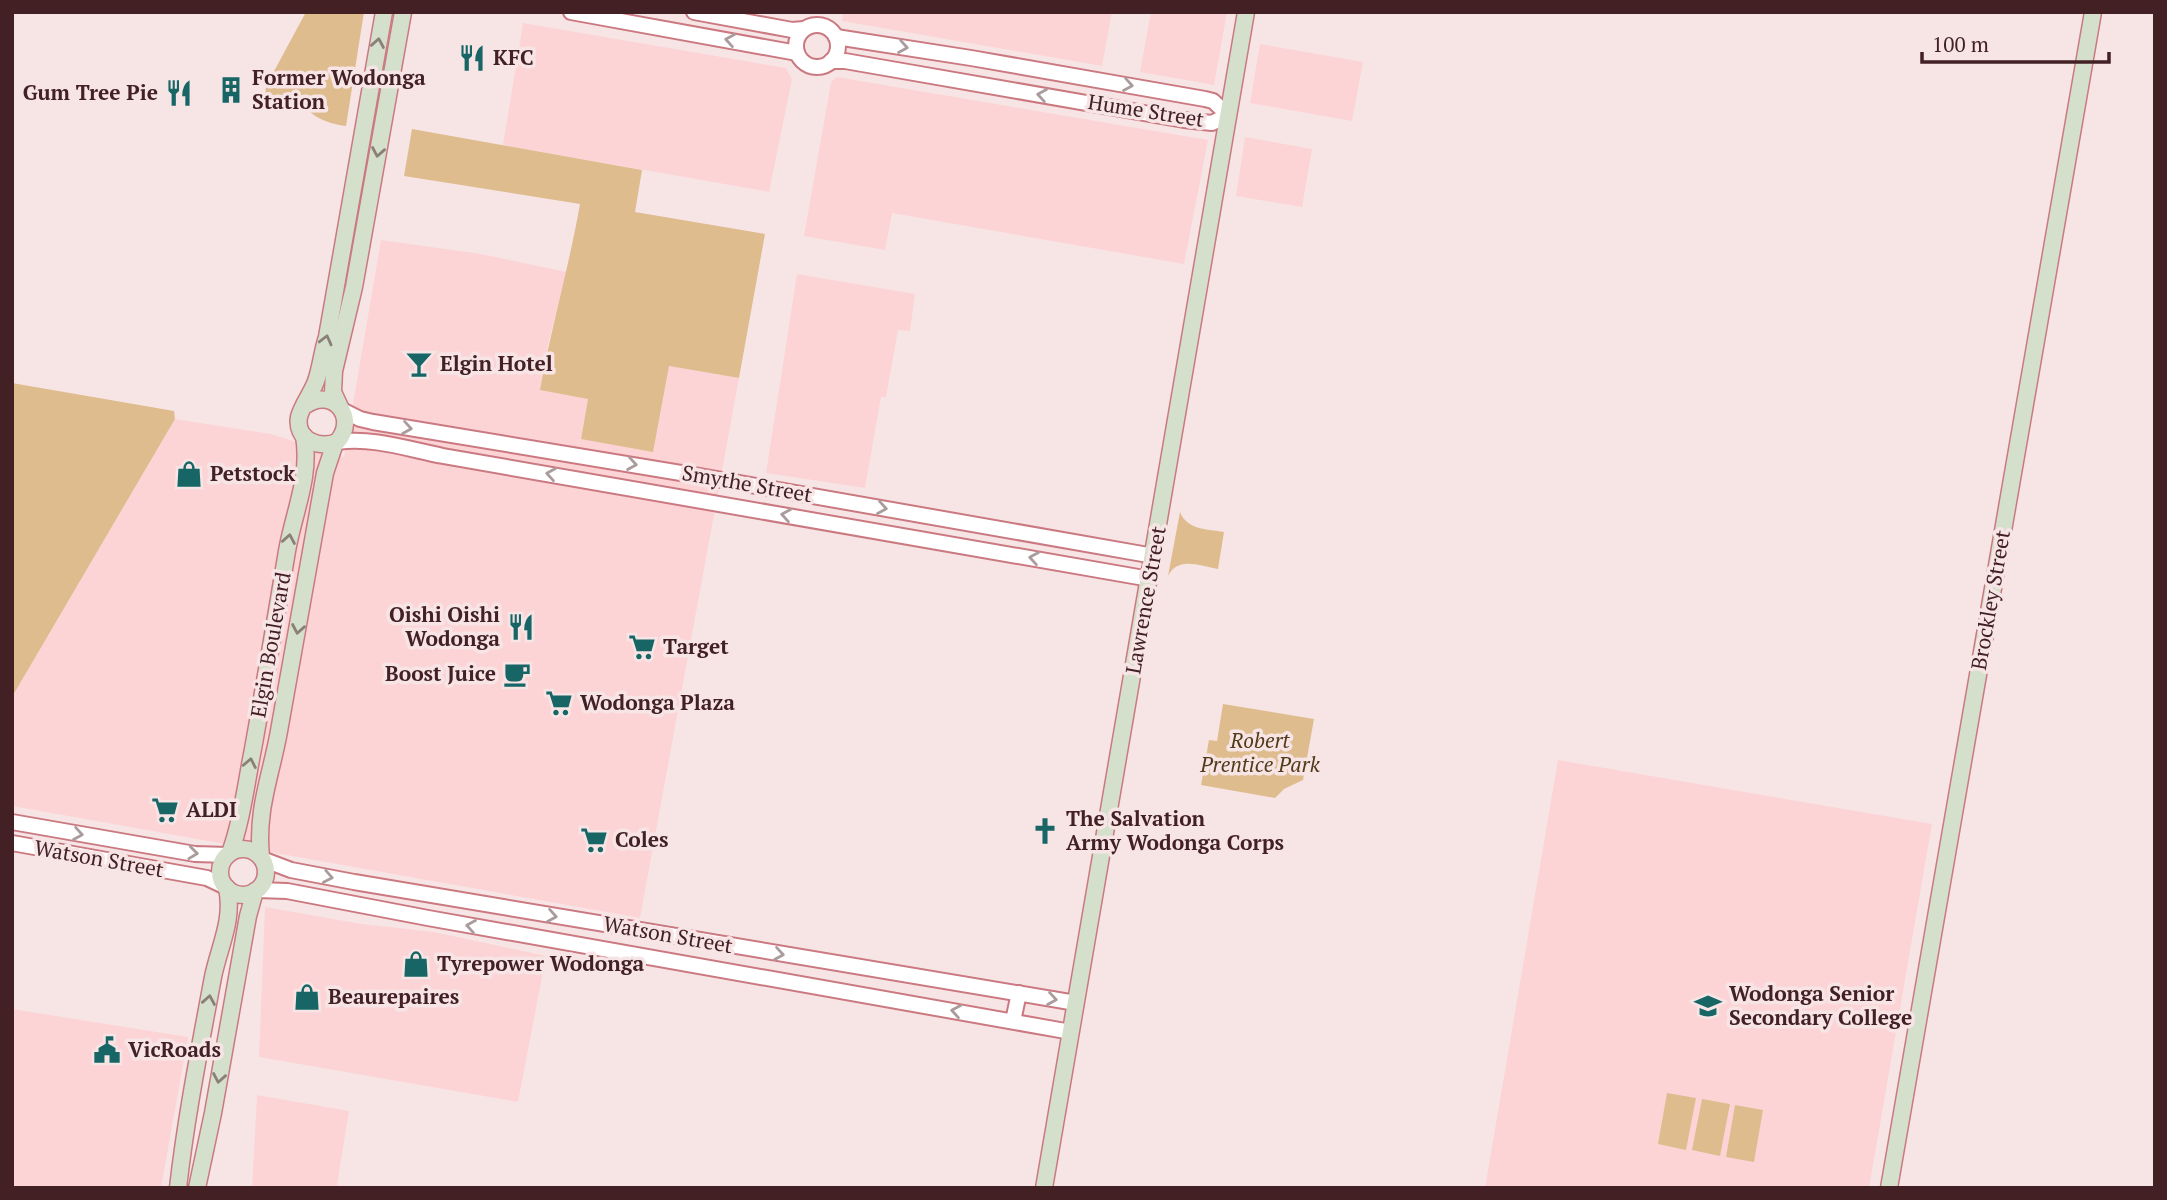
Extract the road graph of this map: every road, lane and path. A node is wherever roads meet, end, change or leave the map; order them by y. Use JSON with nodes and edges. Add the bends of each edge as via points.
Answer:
{"nodes":[{"id":1,"x":384,"y":12,"type":"edge"},
{"id":2,"x":403,"y":12,"type":"edge"},
{"id":3,"x":571,"y":12,"type":"edge"},
{"id":4,"x":1247,"y":12,"type":"edge"},
{"id":5,"x":2093,"y":12,"type":"edge"},
{"id":6,"x":700,"y":13,"type":"edge"},
{"id":7,"x":634,"y":18,"type":"edge"},
{"id":8,"x":804,"y":29,"type":"junction"},
{"id":9,"x":705,"y":36,"type":"junction"},
{"id":10,"x":836,"y":37,"type":"junction"},
{"id":11,"x":797,"y":53,"type":"junction"},
{"id":12,"x":933,"y":53,"type":"junction"},
{"id":13,"x":831,"y":61,"type":"junction"},
{"id":14,"x":930,"y":75,"type":"junction"},
{"id":15,"x":1081,"y":76,"type":"junction"},
{"id":16,"x":1188,"y":96,"type":"junction"},
{"id":17,"x":1077,"y":101,"type":"junction"},
{"id":18,"x":1228,"y":114,"type":"junction"},
{"id":19,"x":1184,"y":120,"type":"junction"},
{"id":20,"x":306,"y":405,"type":"junction"},
{"id":21,"x":342,"y":409,"type":"junction"},
{"id":22,"x":446,"y":433,"type":"junction"},
{"id":23,"x":304,"y":436,"type":"junction"},
{"id":24,"x":336,"y":442,"type":"junction"},
{"id":25,"x":520,"y":446,"type":"junction"},
{"id":26,"x":443,"y":456,"type":"junction"},
{"id":27,"x":516,"y":468,"type":"junction"},
{"id":28,"x":694,"y":475,"type":"junction"},
{"id":29,"x":743,"y":484,"type":"junction"},
{"id":30,"x":819,"y":497,"type":"junction"},
{"id":31,"x":689,"y":499,"type":"junction"},
{"id":32,"x":739,"y":506,"type":"junction"},
{"id":33,"x":816,"y":520,"type":"junction"},
{"id":34,"x":1068,"y":541,"type":"junction"},
{"id":35,"x":1154,"y":556,"type":"junction"},
{"id":36,"x":1064,"y":564,"type":"junction"},
{"id":37,"x":1150,"y":579,"type":"junction"},
{"id":38,"x":12,"y":822,"type":"edge"},
{"id":39,"x":49,"y":829,"type":"junction"},
{"id":40,"x":12,"y":844,"type":"edge"},
{"id":41,"x":47,"y":850,"type":"junction"},
{"id":42,"x":229,"y":854,"type":"junction"},
{"id":43,"x":262,"y":858,"type":"junction"},
{"id":44,"x":354,"y":882,"type":"junction"},
{"id":45,"x":227,"y":888,"type":"junction"},
{"id":46,"x":256,"y":890,"type":"junction"},
{"id":47,"x":432,"y":895,"type":"junction"},
{"id":48,"x":350,"y":904,"type":"junction"},
{"id":49,"x":428,"y":918,"type":"junction"},
{"id":50,"x":621,"y":928,"type":"junction"},
{"id":51,"x":663,"y":934,"type":"junction"},
{"id":52,"x":709,"y":943,"type":"junction"},
{"id":53,"x":617,"y":951,"type":"junction"},
{"id":54,"x":659,"y":958,"type":"junction"},
{"id":55,"x":705,"y":966,"type":"junction"},
{"id":56,"x":1019,"y":993,"type":"junction"},
{"id":57,"x":1076,"y":1003,"type":"junction"},
{"id":58,"x":1013,"y":1021,"type":"junction"},
{"id":59,"x":1071,"y":1032,"type":"junction"},
{"id":60,"x":213,"y":1112,"type":"junction"},
{"id":61,"x":188,"y":1116,"type":"junction"},
{"id":62,"x":178,"y":1188,"type":"edge"},
{"id":63,"x":197,"y":1188,"type":"edge"},
{"id":64,"x":1044,"y":1188,"type":"edge"},
{"id":65,"x":1889,"y":1188,"type":"edge"}],
"edges":[{"from":20,"to":1,"type":"main road","one_way":true,"via":[[327,337]]},
{"from":2,"to":21,"type":"main road","one_way":true,"via":[[352,298],[334,371],[333,392]]},
{"from":3,"to":7,"type":"street"},
{"from":4,"to":18,"type":"main road","name":"Lawrence Street"},
{"from":5,"to":65,"type":"main road","name":"Brockley Street"},
{"from":6,"to":8,"type":"street"},
{"from":6,"to":9,"type":"street"},
{"from":7,"to":9,"type":"street"},
{"from":8,"to":10,"type":"street","via":[[821,25]]},
{"from":8,"to":11,"type":"street","via":[[797,39]]},
{"from":11,"to":9,"type":"street","one_way":true},
{"from":10,"to":12,"type":"street","name":"Hume Street","one_way":true},
{"from":10,"to":13,"type":"street","via":[[837,50]]},
{"from":11,"to":13,"type":"street","via":[[814,66]]},
{"from":12,"to":14,"type":"street"},
{"from":12,"to":15,"type":"street","name":"Hume Street"},
{"from":13,"to":14,"type":"street","name":"Hume Street"},
{"from":17,"to":14,"type":"street","name":"Hume Street","one_way":true},
{"from":15,"to":16,"type":"street","name":"Hume Street","one_way":true},
{"from":15,"to":17,"type":"street"},
{"from":16,"to":18,"type":"street","name":"Hume Street","via":[[1213,101]]},
{"from":16,"to":19,"type":"street"},
{"from":17,"to":19,"type":"street","name":"Hume Street"},
{"from":18,"to":19,"type":"street","name":"Hume Street","via":[[1212,123]]},
{"from":18,"to":35,"type":"main road","name":"Lawrence Street"},
{"from":20,"to":21,"type":"main road","via":[[325,400]]},
{"from":20,"to":23,"type":"main road","via":[[299,417]]},
{"from":21,"to":22,"type":"street","name":"Smythe Street","one_way":true,"via":[[364,420]]},
{"from":21,"to":24,"type":"main road","via":[[345,427]]},
{"from":22,"to":25,"type":"street","name":"Smythe Street"},
{"from":22,"to":26,"type":"street"},
{"from":23,"to":24,"type":"main road","via":[[317,445]]},
{"from":42,"to":23,"type":"main road","name":"Elgin Boulevard","one_way":true,"via":[[241,812],[291,527],[306,477]]},
{"from":24,"to":26,"type":"street","name":"Smythe Street","via":[[371,440]]},
{"from":24,"to":43,"type":"main road","name":"Elgin Boulevard","one_way":true,"via":[[325,473],[275,755],[261,808]]},
{"from":25,"to":27,"type":"street"},
{"from":25,"to":28,"type":"street","name":"Smythe Street","one_way":true},
{"from":26,"to":27,"type":"street","name":"Smythe Street"},
{"from":31,"to":27,"type":"street","name":"Smythe Street","one_way":true},
{"from":28,"to":29,"type":"street","name":"Smythe Street"},
{"from":28,"to":31,"type":"street"},
{"from":29,"to":30,"type":"street","name":"Smythe Street"},
{"from":29,"to":32,"type":"street"},
{"from":30,"to":33,"type":"street"},
{"from":30,"to":34,"type":"street","name":"Smythe Street","one_way":true},
{"from":31,"to":32,"type":"street","name":"Smythe Street"},
{"from":33,"to":32,"type":"street","name":"Smythe Street","one_way":true},
{"from":36,"to":33,"type":"street","name":"Smythe Street","one_way":true},
{"from":34,"to":35,"type":"street","name":"Smythe Street"},
{"from":34,"to":36,"type":"street"},
{"from":35,"to":37,"type":"main road","name":"Lawrence Street"},
{"from":36,"to":37,"type":"street","name":"Smythe Street"},
{"from":37,"to":57,"type":"main road","name":"Lawrence Street"},
{"from":38,"to":39,"type":"street","name":"Watson Street"},
{"from":39,"to":41,"type":"street"},
{"from":39,"to":42,"type":"street","name":"Watson Street","one_way":true,"via":[[195,854]]},
{"from":40,"to":41,"type":"street","name":"Watson Street"},
{"from":41,"to":45,"type":"street","name":"Watson Street","via":[[203,877]]},
{"from":42,"to":43,"type":"main road","via":[[244,849]]},
{"from":42,"to":45,"type":"main road","via":[[221,869]]},
{"from":43,"to":44,"type":"street","name":"Watson Street","one_way":true,"via":[[291,870]]},
{"from":43,"to":46,"type":"main road","via":[[265,875]]},
{"from":44,"to":47,"type":"street","name":"Watson Street"},
{"from":44,"to":48,"type":"street"},
{"from":45,"to":46,"type":"main road","via":[[239,895]]},
{"from":61,"to":45,"type":"main road","one_way":true,"via":[[228,920]]},
{"from":46,"to":48,"type":"street","name":"Watson Street","via":[[287,891]]},
{"from":46,"to":60,"type":"main road","one_way":true,"via":[[247,916]]},
{"from":47,"to":49,"type":"street"},
{"from":47,"to":50,"type":"street","name":"Watson Street","one_way":true},
{"from":48,"to":49,"type":"street","name":"Watson Street"},
{"from":53,"to":49,"type":"street","name":"Watson Street","one_way":true},
{"from":50,"to":51,"type":"street","name":"Watson Street"},
{"from":50,"to":53,"type":"street"},
{"from":51,"to":52,"type":"street","name":"Watson Street"},
{"from":51,"to":54,"type":"street"},
{"from":52,"to":55,"type":"street"},
{"from":52,"to":56,"type":"street","name":"Watson Street","one_way":true},
{"from":53,"to":54,"type":"street","name":"Watson Street"},
{"from":54,"to":55,"type":"street","name":"Watson Street"},
{"from":58,"to":55,"type":"street","name":"Watson Street","one_way":true},
{"from":56,"to":57,"type":"street","name":"Watson Street","one_way":true},
{"from":56,"to":58,"type":"street"},
{"from":57,"to":59,"type":"main road","name":"Lawrence Street"},
{"from":58,"to":59,"type":"street","name":"Watson Street"},
{"from":59,"to":64,"type":"main road","name":"Lawrence Street"},
{"from":60,"to":61,"type":"main road","via":[[203,1118]]},
{"from":60,"to":63,"type":"main road"},
{"from":61,"to":62,"type":"main road"}]}
